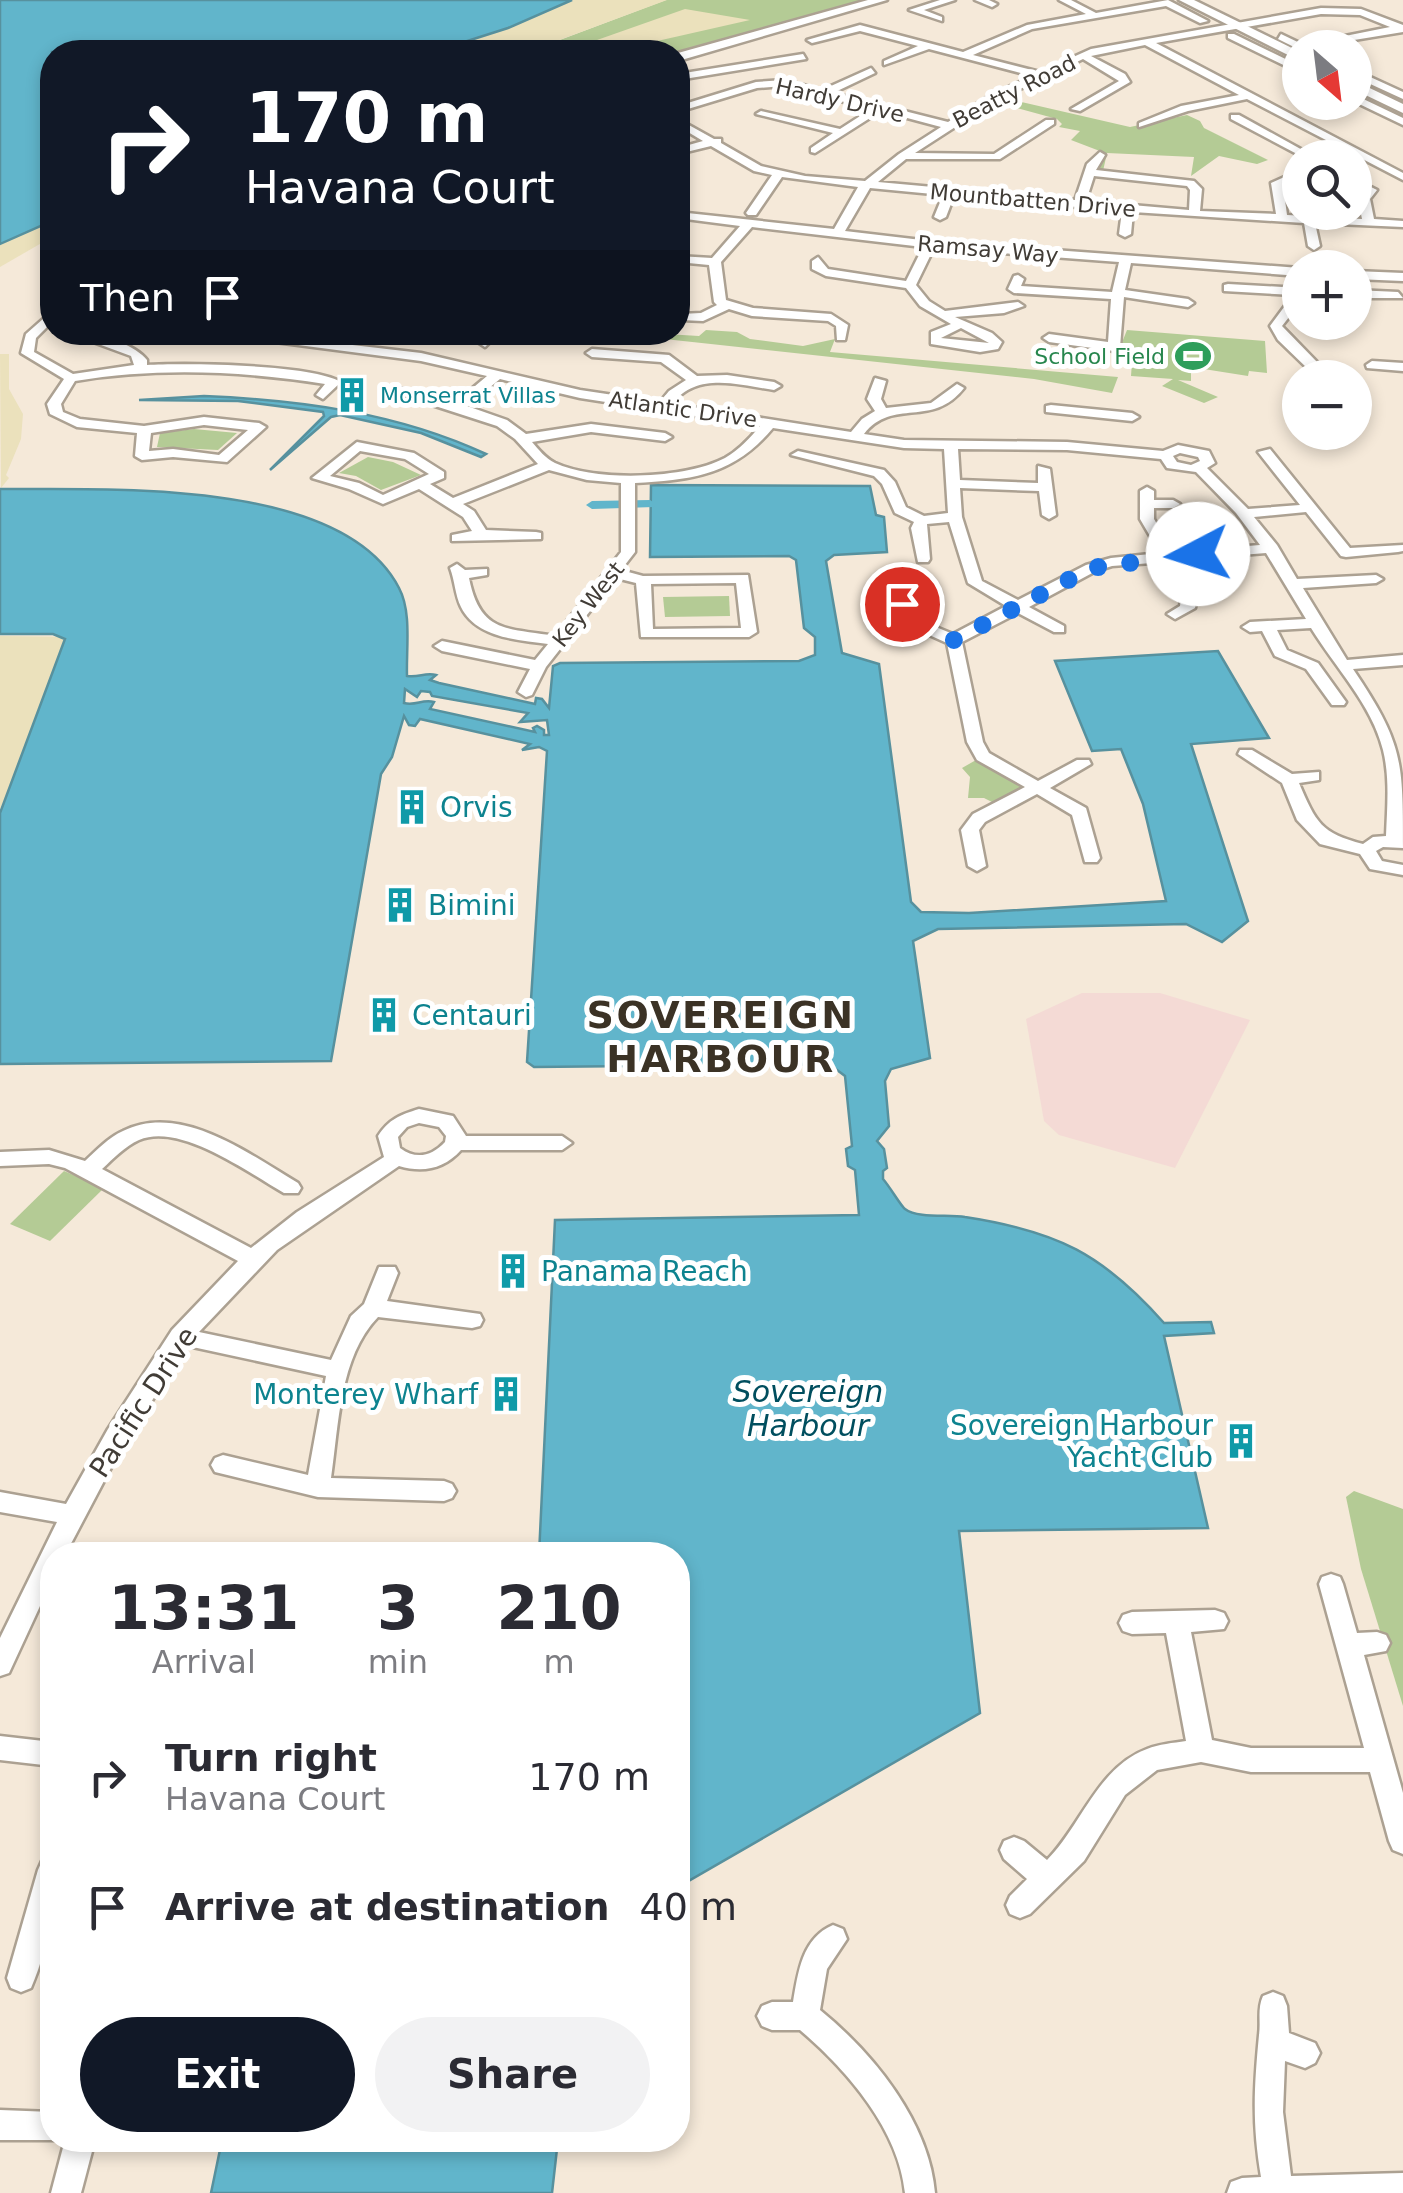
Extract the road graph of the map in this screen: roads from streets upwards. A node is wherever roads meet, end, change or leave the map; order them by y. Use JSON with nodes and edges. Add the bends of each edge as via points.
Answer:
{"nodes":[{"id":1,"x":882,"y":0,"type":"edge"},
{"id":2,"x":950,"y":0,"type":"edge"},
{"id":3,"x":980,"y":0,"type":"edge"},
{"id":4,"x":1064,"y":0,"type":"edge"},
{"id":5,"x":1184,"y":0,"type":"edge"},
{"id":6,"x":1164,"y":2,"type":"edge"},
{"id":7,"x":992,"y":4,"type":"dead end"},
{"id":8,"x":1094,"y":15,"type":"junction"},
{"id":9,"x":939,"y":20,"type":"dead end"},
{"id":10,"x":1059,"y":21,"type":"junction"},
{"id":11,"x":1202,"y":21,"type":"dead end"},
{"id":12,"x":1403,"y":29,"type":"edge"},
{"id":13,"x":1078,"y":30,"type":"dead end"},
{"id":14,"x":1233,"y":30,"type":"junction"},
{"id":15,"x":1372,"y":34,"type":"edge"},
{"id":16,"x":1092,"y":38,"type":"dead end"},
{"id":17,"x":812,"y":40,"type":"dead end"},
{"id":18,"x":1144,"y":41,"type":"junction"},
{"id":19,"x":1282,"y":44,"type":"edge"},
{"id":20,"x":924,"y":46,"type":"junction"},
{"id":21,"x":1111,"y":47,"type":"junction"},
{"id":22,"x":746,"y":52,"type":"dead end"},
{"id":23,"x":690,"y":55,"type":"edge"},
{"id":24,"x":1082,"y":55,"type":"junction"},
{"id":25,"x":962,"y":56,"type":"junction"},
{"id":26,"x":803,"y":57,"type":"dead end"},
{"id":27,"x":1282,"y":59,"type":"edge"},
{"id":28,"x":887,"y":64,"type":"dead end"},
{"id":29,"x":757,"y":65,"type":"junction"},
{"id":30,"x":871,"y":71,"type":"dead end"},
{"id":31,"x":690,"y":75,"type":"edge"},
{"id":32,"x":1040,"y":75,"type":"junction"},
{"id":33,"x":1372,"y":81,"type":"edge"},
{"id":34,"x":690,"y":82,"type":"edge"},
{"id":35,"x":702,"y":86,"type":"dead end"},
{"id":36,"x":1372,"y":92,"type":"edge"},
{"id":37,"x":824,"y":93,"type":"junction"},
{"id":38,"x":1249,"y":96,"type":"junction"},
{"id":39,"x":1403,"y":96,"type":"edge"},
{"id":40,"x":690,"y":105,"type":"edge"},
{"id":41,"x":1372,"y":106,"type":"edge"},
{"id":42,"x":879,"y":108,"type":"junction"},
{"id":43,"x":1403,"y":108,"type":"edge"},
{"id":44,"x":1076,"y":109,"type":"dead end"},
{"id":45,"x":762,"y":114,"type":"dead end"},
{"id":46,"x":1236,"y":117,"type":"dead end"},
{"id":47,"x":1050,"y":122,"type":"dead end"},
{"id":48,"x":1403,"y":122,"type":"edge"},
{"id":49,"x":946,"y":125,"type":"junction"},
{"id":50,"x":1142,"y":125,"type":"dead end"},
{"id":51,"x":1308,"y":127,"type":"junction"},
{"id":52,"x":690,"y":128,"type":"edge"},
{"id":53,"x":840,"y":132,"type":"junction"},
{"id":54,"x":1268,"y":135,"type":"junction"},
{"id":55,"x":1333,"y":140,"type":"edge"},
{"id":56,"x":717,"y":141,"type":"junction"},
{"id":57,"x":1282,"y":142,"type":"edge"},
{"id":58,"x":690,"y":148,"type":"edge"},
{"id":59,"x":815,"y":150,"type":"dead end"},
{"id":60,"x":1100,"y":155,"type":"dead end"},
{"id":61,"x":903,"y":156,"type":"junction"},
{"id":62,"x":1372,"y":160,"type":"edge"},
{"id":63,"x":1088,"y":172,"type":"junction"},
{"id":64,"x":778,"y":175,"type":"junction"},
{"id":65,"x":1403,"y":176,"type":"edge"},
{"id":66,"x":1282,"y":180,"type":"edge"},
{"id":67,"x":865,"y":186,"type":"junction"},
{"id":68,"x":949,"y":192,"type":"junction"},
{"id":69,"x":1079,"y":204,"type":"junction"},
{"id":70,"x":1128,"y":208,"type":"junction"},
{"id":71,"x":1194,"y":214,"type":"junction"},
{"id":72,"x":690,"y":216,"type":"edge"},
{"id":73,"x":940,"y":217,"type":"dead end"},
{"id":74,"x":750,"y":218,"type":"junction"},
{"id":75,"x":1282,"y":219,"type":"joint"},
{"id":76,"x":1372,"y":223,"type":"edge"},
{"id":77,"x":1403,"y":224,"type":"edge"},
{"id":78,"x":1311,"y":230,"type":"edge"},
{"id":79,"x":837,"y":234,"type":"junction"},
{"id":80,"x":1125,"y":234,"type":"dead end"},
{"id":81,"x":930,"y":244,"type":"junction"},
{"id":82,"x":1314,"y":246,"type":"dead end"},
{"id":83,"x":690,"y":260,"type":"edge"},
{"id":84,"x":818,"y":261,"type":"dead end"},
{"id":85,"x":1125,"y":261,"type":"junction"},
{"id":86,"x":715,"y":262,"type":"junction"},
{"id":87,"x":1282,"y":272,"type":"edge"},
{"id":88,"x":1372,"y":276,"type":"edge"},
{"id":89,"x":1403,"y":277,"type":"edge"},
{"id":90,"x":910,"y":285,"type":"junction"},
{"id":91,"x":1228,"y":288,"type":"dead end"},
{"id":92,"x":1282,"y":292,"type":"edge"},
{"id":93,"x":1118,"y":294,"type":"junction"},
{"id":94,"x":1372,"y":295,"type":"edge"},
{"id":95,"x":1398,"y":296,"type":"dead end"},
{"id":96,"x":1188,"y":302,"type":"dead end"},
{"id":97,"x":725,"y":306,"type":"junction"},
{"id":98,"x":944,"y":315,"type":"junction"},
{"id":99,"x":690,"y":316,"type":"edge"},
{"id":100,"x":961,"y":324,"type":"junction"},
{"id":101,"x":40,"y":327,"type":"edge"},
{"id":102,"x":841,"y":337,"type":"dead end"},
{"id":103,"x":1049,"y":338,"type":"dead end"},
{"id":104,"x":1288,"y":340,"type":"edge"},
{"id":105,"x":111,"y":345,"type":"edge"},
{"id":106,"x":294,"y":345,"type":"joint"},
{"id":107,"x":374,"y":345,"type":"edge"},
{"id":108,"x":994,"y":346,"type":"junction"},
{"id":109,"x":368,"y":352,"type":"junction"},
{"id":110,"x":1010,"y":355,"type":"dead end"},
{"id":111,"x":1309,"y":360,"type":"edge"},
{"id":112,"x":1372,"y":365,"type":"dead end"},
{"id":113,"x":140,"y":367,"type":"junction"},
{"id":114,"x":1403,"y":367,"type":"edge"},
{"id":115,"x":581,"y":369,"type":"dead end"},
{"id":116,"x":784,"y":369,"type":"dead end"},
{"id":117,"x":266,"y":372,"type":"junction"},
{"id":118,"x":498,"y":374,"type":"junction"},
{"id":119,"x":71,"y":378,"type":"junction"},
{"id":120,"x":694,"y":380,"type":"junction"},
{"id":121,"x":880,"y":381,"type":"dead end"},
{"id":122,"x":957,"y":388,"type":"dead end"},
{"id":123,"x":399,"y":392,"type":"dead end"},
{"id":124,"x":323,"y":395,"type":"dead end"},
{"id":125,"x":458,"y":407,"type":"junction"},
{"id":126,"x":663,"y":407,"type":"junction"},
{"id":127,"x":920,"y":408,"type":"junction"},
{"id":128,"x":880,"y":410,"type":"junction"},
{"id":129,"x":1132,"y":417,"type":"dead end"},
{"id":130,"x":770,"y":422,"type":"junction"},
{"id":131,"x":144,"y":430,"type":"junction"},
{"id":132,"x":665,"y":436,"type":"dead end"},
{"id":133,"x":854,"y":436,"type":"junction"},
{"id":134,"x":985,"y":438,"type":"dead end"},
{"id":135,"x":523,"y":439,"type":"junction"},
{"id":136,"x":951,"y":446,"type":"junction"},
{"id":137,"x":1050,"y":446,"type":"junction"},
{"id":138,"x":1265,"y":452,"type":"dead end"},
{"id":139,"x":798,"y":455,"type":"dead end"},
{"id":140,"x":549,"y":465,"type":"junction"},
{"id":141,"x":1043,"y":469,"type":"dead end"},
{"id":142,"x":628,"y":478,"type":"junction"},
{"id":143,"x":420,"y":483,"type":"junction"},
{"id":144,"x":952,"y":484,"type":"junction"},
{"id":145,"x":1045,"y":488,"type":"junction"},
{"id":146,"x":454,"y":502,"type":"junction"},
{"id":147,"x":1172,"y":504,"type":"dead end"},
{"id":148,"x":1308,"y":508,"type":"junction"},
{"id":149,"x":1049,"y":514,"type":"dead end"},
{"id":150,"x":1246,"y":514,"type":"junction"},
{"id":151,"x":956,"y":517,"type":"junction"},
{"id":152,"x":922,"y":520,"type":"junction"},
{"id":153,"x":481,"y":534,"type":"junction"},
{"id":154,"x":536,"y":536,"type":"dead end"},
{"id":155,"x":457,"y":538,"type":"dead end"},
{"id":156,"x":1272,"y":548,"type":"junction"},
{"id":157,"x":1398,"y":548,"type":"dead end"},
{"id":158,"x":1167,"y":556,"type":"junction"},
{"id":159,"x":923,"y":559,"type":"dead end"},
{"id":160,"x":482,"y":572,"type":"dead end"},
{"id":161,"x":614,"y":573,"type":"junction"},
{"id":162,"x":643,"y":580,"type":"junction"},
{"id":163,"x":1296,"y":584,"type":"junction"},
{"id":164,"x":1371,"y":586,"type":"dead end"},
{"id":165,"x":1018,"y":607,"type":"junction"},
{"id":166,"x":929,"y":610,"type":"dead end"},
{"id":167,"x":1175,"y":614,"type":"dead end"},
{"id":168,"x":1316,"y":623,"type":"junction"},
{"id":169,"x":1059,"y":628,"type":"dead end"},
{"id":170,"x":954,"y":640,"type":"junction"},
{"id":171,"x":558,"y":641,"type":"junction"},
{"id":172,"x":442,"y":646,"type":"dead end"},
{"id":173,"x":1403,"y":660,"type":"edge"},
{"id":174,"x":1342,"y":664,"type":"junction"},
{"id":175,"x":539,"y":666,"type":"junction"},
{"id":176,"x":1328,"y":686,"type":"junction"},
{"id":177,"x":1308,"y":687,"type":"dead end"},
{"id":178,"x":526,"y":692,"type":"dead end"},
{"id":179,"x":1338,"y":702,"type":"dead end"},
{"id":180,"x":1246,"y":754,"type":"dead end"},
{"id":181,"x":1084,"y":764,"type":"dead end"},
{"id":182,"x":1313,"y":776,"type":"dead end"},
{"id":183,"x":1290,"y":780,"type":"junction"},
{"id":184,"x":1038,"y":786,"type":"junction"},
{"id":185,"x":1399,"y":842,"type":"edge"},
{"id":186,"x":1366,"y":850,"type":"junction"},
{"id":187,"x":1090,"y":858,"type":"dead end"},
{"id":188,"x":977,"y":866,"type":"dead end"},
{"id":189,"x":1403,"y":870,"type":"edge"},
{"id":190,"x":455,"y":1143,"type":"junction"},
{"id":191,"x":562,"y":1143,"type":"dead end"},
{"id":192,"x":396,"y":1158,"type":"junction"},
{"id":193,"x":0,"y":1159,"type":"edge"},
{"id":194,"x":88,"y":1170,"type":"junction"},
{"id":195,"x":291,"y":1188,"type":"dead end"},
{"id":196,"x":253,"y":1258,"type":"junction"},
{"id":197,"x":387,"y":1272,"type":"dead end"},
{"id":198,"x":373,"y":1308,"type":"junction"},
{"id":199,"x":472,"y":1320,"type":"dead end"},
{"id":200,"x":180,"y":1336,"type":"junction"},
{"id":201,"x":338,"y":1370,"type":"junction"},
{"id":202,"x":223,"y":1465,"type":"dead end"},
{"id":203,"x":318,"y":1487,"type":"junction"},
{"id":204,"x":444,"y":1492,"type":"dead end"},
{"id":205,"x":0,"y":1502,"type":"edge"},
{"id":206,"x":72,"y":1515,"type":"junction"},
{"id":207,"x":59,"y":1542,"type":"edge"},
{"id":208,"x":40,"y":1582,"type":"edge"},
{"id":209,"x":1332,"y":1584,"type":"dead end"},
{"id":210,"x":1215,"y":1621,"type":"dead end"},
{"id":211,"x":1176,"y":1623,"type":"junction"},
{"id":212,"x":1132,"y":1624,"type":"dead end"},
{"id":213,"x":1377,"y":1643,"type":"dead end"},
{"id":214,"x":1350,"y":1645,"type":"junction"},
{"id":215,"x":0,"y":1664,"type":"edge"},
{"id":216,"x":0,"y":1748,"type":"edge"},
{"id":217,"x":1201,"y":1750,"type":"junction"},
{"id":218,"x":40,"y":1753,"type":"edge"},
{"id":219,"x":1382,"y":1760,"type":"junction"},
{"id":220,"x":1403,"y":1841,"type":"edge"},
{"id":221,"x":1014,"y":1850,"type":"dead end"},
{"id":222,"x":1048,"y":1879,"type":"junction"},
{"id":223,"x":1020,"y":1905,"type":"dead end"},
{"id":224,"x":40,"y":1912,"type":"edge"},
{"id":225,"x":833,"y":1939,"type":"dead end"},
{"id":226,"x":21,"y":1978,"type":"dead end"},
{"id":227,"x":1273,"y":2006,"type":"dead end"},
{"id":228,"x":772,"y":2016,"type":"dead end"},
{"id":229,"x":805,"y":2016,"type":"junction"},
{"id":230,"x":1274,"y":2042,"type":"junction"},
{"id":231,"x":1306,"y":2053,"type":"dead end"},
{"id":232,"x":0,"y":2125,"type":"edge"},
{"id":233,"x":40,"y":2127,"type":"edge"},
{"id":234,"x":77,"y":2152,"type":"edge"},
{"id":235,"x":1403,"y":2188,"type":"edge"},
{"id":236,"x":1279,"y":2192,"type":"edge"},
{"id":237,"x":66,"y":2193,"type":"edge"},
{"id":238,"x":920,"y":2193,"type":"edge"},
{"id":239,"x":1242,"y":2193,"type":"edge"}],
"edges":[{"from":1,"to":23,"type":"street"},
{"from":2,"to":9,"type":"street","via":[[914,10]]},
{"from":3,"to":7,"type":"street"},
{"from":4,"to":8,"type":"street"},
{"from":5,"to":14,"type":"street"},
{"from":6,"to":8,"type":"street"},
{"from":6,"to":11,"type":"street"},
{"from":8,"to":10,"type":"street"},
{"from":10,"to":13,"type":"street"},
{"from":10,"to":25,"type":"street"},
{"from":12,"to":14,"type":"street","name":"Beatty Road","via":[[1340,10]]},
{"from":12,"to":15,"type":"street"},
{"from":14,"to":18,"type":"street","name":"Beatty Road"},
{"from":14,"to":19,"type":"street"},
{"from":14,"to":27,"type":"street"},
{"from":16,"to":21,"type":"street"},
{"from":17,"to":20,"type":"street","via":[[860,28]]},
{"from":18,"to":21,"type":"street","name":"Beatty Road"},
{"from":18,"to":38,"type":"street"},
{"from":20,"to":25,"type":"street"},
{"from":20,"to":28,"type":"street"},
{"from":21,"to":24,"type":"street","name":"Beatty Road"},
{"from":22,"to":29,"type":"street"},
{"from":24,"to":32,"type":"street","name":"Beatty Road"},
{"from":24,"to":44,"type":"street","via":[[1124,82]]},
{"from":25,"to":32,"type":"street"},
{"from":26,"to":29,"type":"street"},
{"from":29,"to":31,"type":"street"},
{"from":30,"to":37,"type":"street"},
{"from":32,"to":49,"type":"street","name":"Beatty Road"},
{"from":33,"to":39,"type":"street"},
{"from":34,"to":35,"type":"street"},
{"from":36,"to":43,"type":"street"},
{"from":37,"to":40,"type":"street","name":"Hardy Drive","via":[[766,83]]},
{"from":37,"to":42,"type":"street","name":"Hardy Drive"},
{"from":38,"to":50,"type":"street","via":[[1185,108]]},
{"from":38,"to":51,"type":"street"},
{"from":41,"to":48,"type":"street"},
{"from":42,"to":49,"type":"street","name":"Hardy Drive"},
{"from":42,"to":53,"type":"street"},
{"from":45,"to":53,"type":"street"},
{"from":46,"to":54,"type":"street"},
{"from":47,"to":61,"type":"street","via":[[996,158]]},
{"from":49,"to":61,"type":"street","name":"Beatty Road"},
{"from":51,"to":54,"type":"street"},
{"from":51,"to":55,"type":"street"},
{"from":52,"to":56,"type":"street","name":"Mountbatten Drive"},
{"from":53,"to":59,"type":"street"},
{"from":54,"to":57,"type":"street"},
{"from":56,"to":58,"type":"street"},
{"from":56,"to":64,"type":"street","name":"Mountbatten Drive"},
{"from":60,"to":63,"type":"street"},
{"from":61,"to":67,"type":"street","name":"Beatty Road"},
{"from":62,"to":65,"type":"street"},
{"from":63,"to":69,"type":"street"},
{"from":63,"to":71,"type":"street","via":[[1190,183],[1196,189]]},
{"from":64,"to":67,"type":"street","name":"Mountbatten Drive"},
{"from":64,"to":74,"type":"street"},
{"from":66,"to":75,"type":"street"},
{"from":67,"to":68,"type":"street","name":"Mountbatten Drive"},
{"from":67,"to":79,"type":"street","name":"Beatty Road"},
{"from":68,"to":69,"type":"street","name":"Mountbatten Drive"},
{"from":68,"to":73,"type":"street"},
{"from":69,"to":70,"type":"street","name":"Mountbatten Drive"},
{"from":70,"to":71,"type":"street","name":"Mountbatten Drive"},
{"from":70,"to":80,"type":"street"},
{"from":71,"to":75,"type":"street","name":"Mountbatten Drive"},
{"from":72,"to":74,"type":"street","name":"Ramsay Way"},
{"from":74,"to":79,"type":"street","name":"Ramsay Way"},
{"from":74,"to":86,"type":"street"},
{"from":76,"to":77,"type":"street","name":"Mountbatten Drive"},
{"from":78,"to":82,"type":"street"},
{"from":79,"to":81,"type":"street","name":"Ramsay Way"},
{"from":81,"to":85,"type":"street","name":"Ramsay Way"},
{"from":81,"to":90,"type":"street"},
{"from":83,"to":86,"type":"street"},
{"from":84,"to":90,"type":"street","via":[[818,270]]},
{"from":85,"to":87,"type":"street","name":"Ramsay Way"},
{"from":85,"to":93,"type":"street"},
{"from":86,"to":97,"type":"street","via":[[717,298]]},
{"from":88,"to":89,"type":"street"},
{"from":90,"to":98,"type":"street"},
{"from":91,"to":92,"type":"street"},
{"from":93,"to":96,"type":"street"},
{"from":93,"to":98,"type":"street","via":[[1014,299]]},
{"from":93,"to":103,"type":"street","via":[[1114,348]]},
{"from":94,"to":95,"type":"street"},
{"from":97,"to":99,"type":"street"},
{"from":97,"to":102,"type":"street","via":[[831,318],[842,325]]},
{"from":98,"to":100,"type":"street"},
{"from":100,"to":108,"type":"street"},
{"from":100,"to":108,"type":"street","via":[[935,335],[936,341]]},
{"from":101,"to":119,"type":"street","via":[[27,353]]},
{"from":104,"to":111,"type":"street"},
{"from":105,"to":113,"type":"street","via":[[135,353]]},
{"from":106,"to":109,"type":"street","name":"Atlantic Drive"},
{"from":106,"to":117,"type":"street"},
{"from":107,"to":109,"type":"street"},
{"from":108,"to":110,"type":"street"},
{"from":109,"to":118,"type":"street","name":"Atlantic Drive"},
{"from":112,"to":114,"type":"street"},
{"from":113,"to":117,"type":"street"},
{"from":113,"to":119,"type":"street"},
{"from":115,"to":120,"type":"street","via":[[594,350],[664,358]]},
{"from":116,"to":120,"type":"street","via":[[772,390]]},
{"from":117,"to":124,"type":"street","via":[[334,382]]},
{"from":118,"to":125,"type":"street"},
{"from":118,"to":126,"type":"street","name":"Atlantic Drive"},
{"from":119,"to":131,"type":"street","via":[[54,404],[57,414],[77,423]]},
{"from":120,"to":126,"type":"street","via":[[674,389]]},
{"from":121,"to":128,"type":"street","via":[[874,398]]},
{"from":122,"to":127,"type":"street","via":[[939,407]]},
{"from":123,"to":125,"type":"street"},
{"from":125,"to":135,"type":"street","via":[[496,420]]},
{"from":126,"to":130,"type":"street","name":"Atlantic Drive"},
{"from":127,"to":128,"type":"street"},
{"from":127,"to":134,"type":"street","via":[[930,427]]},
{"from":128,"to":133,"type":"street"},
{"from":129,"to":137,"type":"street","via":[[1053,402]]},
{"from":130,"to":133,"type":"street","name":"Atlantic Drive"},
{"from":130,"to":142,"type":"street","via":[[723,464]]},
{"from":131,"to":131,"type":"street","via":[[204,421],[259,427],[222,459],[142,456]]},
{"from":132,"to":135,"type":"street","via":[[575,429]]},
{"from":133,"to":136,"type":"street","name":"Atlantic Drive"},
{"from":135,"to":140,"type":"street"},
{"from":136,"to":137,"type":"street","name":"Atlantic Drive"},
{"from":136,"to":144,"type":"street"},
{"from":137,"to":150,"type":"street","name":"Atlantic Drive","via":[[1165,456],[1178,467],[1199,468]]},
{"from":138,"to":148,"type":"street"},
{"from":139,"to":152,"type":"street","via":[[814,464],[878,474],[900,510]]},
{"from":140,"to":142,"type":"street"},
{"from":140,"to":146,"type":"street"},
{"from":141,"to":145,"type":"street"},
{"from":142,"to":161,"type":"street","name":"Key West","via":[[628,552]]},
{"from":143,"to":143,"type":"street","via":[[439,475],[409,456],[357,446],[318,478],[382,500]]},
{"from":143,"to":146,"type":"street"},
{"from":144,"to":145,"type":"street"},
{"from":144,"to":151,"type":"street"},
{"from":145,"to":149,"type":"street"},
{"from":146,"to":153,"type":"street"},
{"from":147,"to":158,"type":"street","via":[[1146,497],[1147,519]]},
{"from":148,"to":150,"type":"street"},
{"from":148,"to":157,"type":"street","via":[[1346,553]]},
{"from":150,"to":156,"type":"street"},
{"from":151,"to":152,"type":"street"},
{"from":151,"to":165,"type":"street","via":[[975,583]]},
{"from":152,"to":159,"type":"street"},
{"from":153,"to":154,"type":"street"},
{"from":153,"to":155,"type":"street"},
{"from":156,"to":158,"type":"street"},
{"from":156,"to":163,"type":"street"},
{"from":158,"to":165,"type":"street","via":[[1091,568]]},
{"from":158,"to":167,"type":"street","via":[[1192,599]]},
{"from":160,"to":171,"type":"street","via":[[459,571],[476,619]]},
{"from":161,"to":162,"type":"street"},
{"from":161,"to":171,"type":"street","name":"Key West"},
{"from":162,"to":162,"type":"street","via":[[646,634],[749,632],[744,578]]},
{"from":163,"to":164,"type":"street","via":[[1356,580]]},
{"from":163,"to":168,"type":"street"},
{"from":165,"to":169,"type":"street"},
{"from":165,"to":170,"type":"street"},
{"from":166,"to":170,"type":"street","via":[[905,609]]},
{"from":168,"to":174,"type":"street"},
{"from":168,"to":176,"type":"street","via":[[1258,627]]},
{"from":170,"to":184,"type":"street","via":[[983,756]]},
{"from":171,"to":175,"type":"street","name":"Key West"},
{"from":172,"to":175,"type":"street","name":"Key West"},
{"from":173,"to":174,"type":"street"},
{"from":174,"to":185,"type":"street","via":[[1391,750]]},
{"from":175,"to":178,"type":"street","name":"Key West"},
{"from":176,"to":177,"type":"street"},
{"from":176,"to":179,"type":"street"},
{"from":180,"to":183,"type":"street"},
{"from":181,"to":184,"type":"street"},
{"from":182,"to":183,"type":"street"},
{"from":183,"to":186,"type":"street","via":[[1318,833]]},
{"from":184,"to":187,"type":"street","via":[[1080,812]]},
{"from":184,"to":188,"type":"street","via":[[979,818],[970,830]]},
{"from":185,"to":186,"type":"street","via":[[1373,842]]},
{"from":186,"to":189,"type":"street","via":[[1376,865]]},
{"from":190,"to":191,"type":"street"},
{"from":190,"to":192,"type":"street","via":[[436,1160]]},
{"from":190,"to":192,"type":"street","via":[[446,1121],[410,1118],[388,1136]]},
{"from":192,"to":196,"type":"street","name":"Pacific Drive"},
{"from":193,"to":194,"type":"street","via":[[49,1157]]},
{"from":194,"to":195,"type":"street","via":[[135,1133],[162,1129],[202,1140]]},
{"from":194,"to":196,"type":"street"},
{"from":196,"to":200,"type":"street","name":"Pacific Drive"},
{"from":197,"to":198,"type":"street"},
{"from":198,"to":199,"type":"street"},
{"from":198,"to":201,"type":"street","via":[[358,1319]]},
{"from":200,"to":201,"type":"street"},
{"from":200,"to":206,"type":"street","name":"Pacific Drive"},
{"from":201,"to":203,"type":"street"},
{"from":202,"to":203,"type":"street"},
{"from":203,"to":204,"type":"street"},
{"from":205,"to":206,"type":"street"},
{"from":206,"to":207,"type":"street","name":"Pacific Drive"},
{"from":208,"to":215,"type":"street","name":"Pacific Drive"},
{"from":209,"to":214,"type":"street"},
{"from":210,"to":211,"type":"street"},
{"from":211,"to":212,"type":"street"},
{"from":211,"to":217,"type":"street"},
{"from":213,"to":214,"type":"street"},
{"from":214,"to":219,"type":"street"},
{"from":216,"to":218,"type":"street"},
{"from":217,"to":219,"type":"street","via":[[1251,1760]]},
{"from":217,"to":222,"type":"street","via":[[1151,1759],[1126,1776]]},
{"from":219,"to":220,"type":"street"},
{"from":221,"to":222,"type":"street"},
{"from":222,"to":223,"type":"street"},
{"from":224,"to":226,"type":"street"},
{"from":225,"to":229,"type":"street","via":[[814,1963]]},
{"from":227,"to":230,"type":"street"},
{"from":228,"to":229,"type":"street"},
{"from":229,"to":238,"type":"street","via":[[869,2079],[920,2172]]},
{"from":230,"to":231,"type":"street"},
{"from":230,"to":236,"type":"street","via":[[1269,2135]]},
{"from":232,"to":233,"type":"street"},
{"from":234,"to":237,"type":"street"},
{"from":235,"to":236,"type":"street"},
{"from":236,"to":239,"type":"street"}]}
